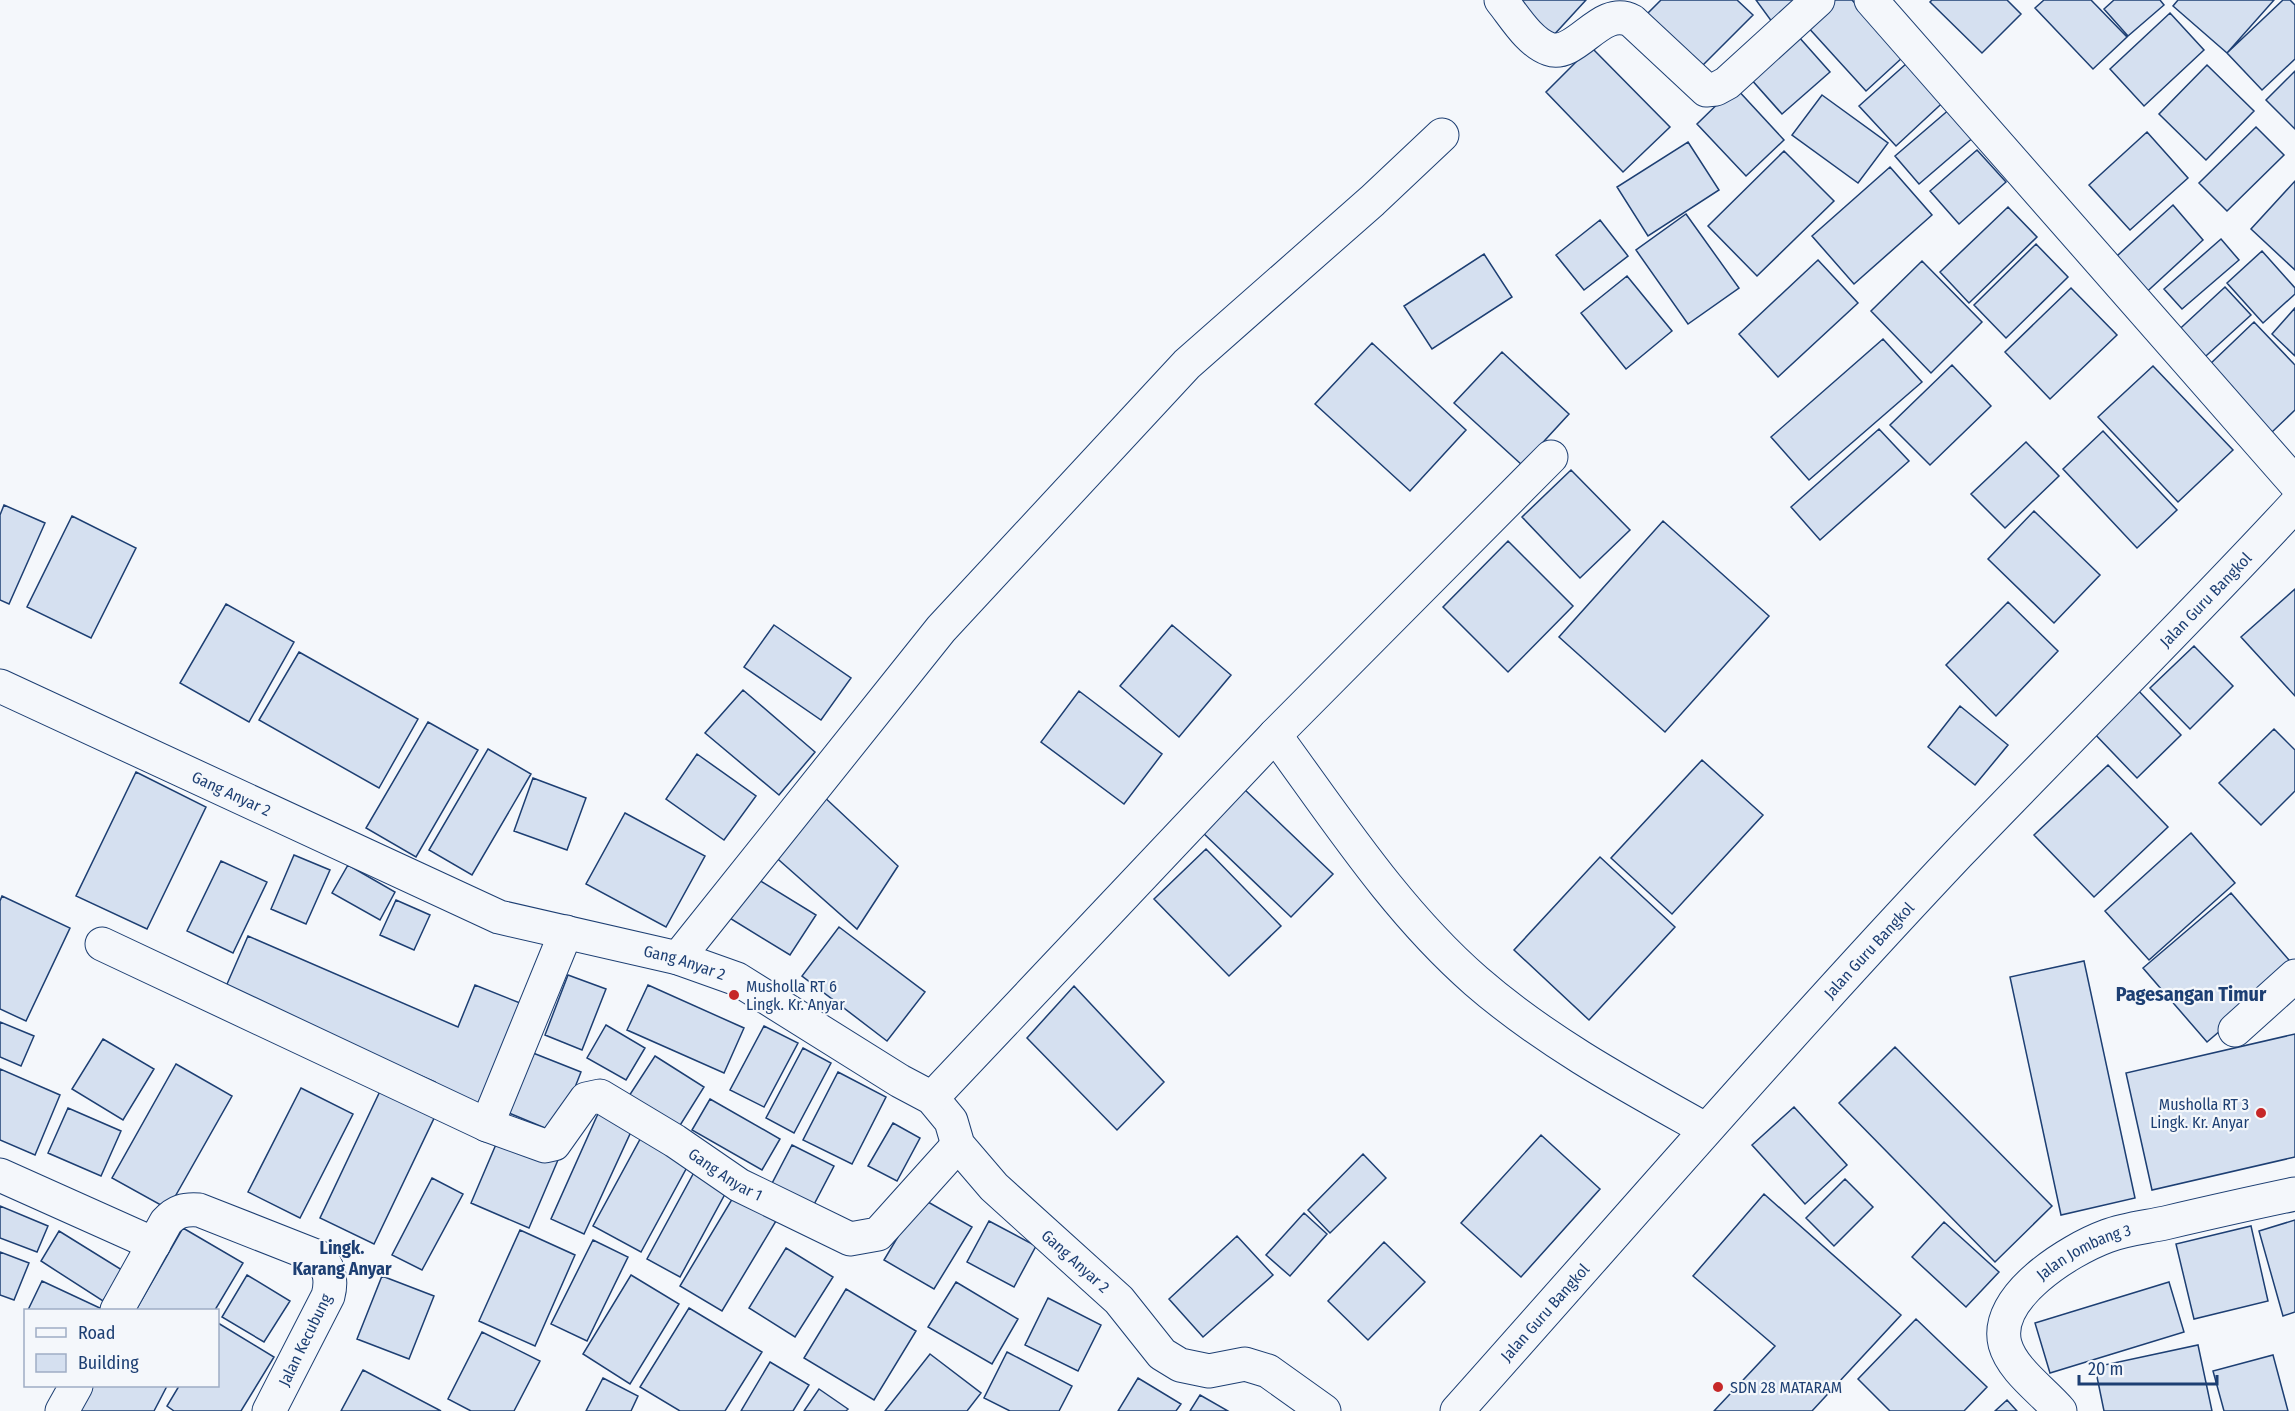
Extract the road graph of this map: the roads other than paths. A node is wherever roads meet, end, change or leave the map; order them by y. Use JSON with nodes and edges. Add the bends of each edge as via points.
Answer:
{"nodes":[{"id":1,"x":1501,"y":0,"type":"edge"},
{"id":2,"x":1818,"y":0,"type":"edge"},
{"id":3,"x":1871,"y":0,"type":"edge"},
{"id":4,"x":1442,"y":135,"type":"dead end"},
{"id":5,"x":1551,"y":458,"type":"dead end"},
{"id":6,"x":2295,"y":483,"type":"edge"},
{"id":7,"x":2295,"y":505,"type":"edge"},
{"id":8,"x":0,"y":686,"type":"edge"},
{"id":9,"x":1275,"y":735,"type":"junction"},
{"id":10,"x":566,"y":932,"type":"junction"},
{"id":11,"x":102,"y":944,"type":"dead end"},
{"id":12,"x":678,"y":958,"type":"junction"},
{"id":13,"x":2295,"y":976,"type":"edge"},
{"id":14,"x":2235,"y":1029,"type":"dead end"},
{"id":15,"x":932,"y":1098,"type":"junction"},
{"id":16,"x":487,"y":1125,"type":"junction"},
{"id":17,"x":1705,"y":1129,"type":"junction"},
{"id":18,"x":958,"y":1145,"type":"junction"},
{"id":19,"x":0,"y":1174,"type":"edge"},
{"id":20,"x":2295,"y":1194,"type":"edge"},
{"id":21,"x":160,"y":1233,"type":"junction"},
{"id":22,"x":118,"y":1309,"type":"edge"},
{"id":23,"x":75,"y":1387,"type":"edge"},
{"id":24,"x":62,"y":1411,"type":"edge"},
{"id":25,"x":269,"y":1411,"type":"edge"},
{"id":26,"x":1324,"y":1411,"type":"edge"},
{"id":27,"x":1457,"y":1411,"type":"edge"},
{"id":28,"x":2060,"y":1411,"type":"edge"}],
"edges":[{"from":1,"to":2,"type":"street","via":[[1533,38],[1551,50],[1562,50],[1613,18],[1623,16],[1706,90],[1727,83]]},
{"from":3,"to":6,"type":"street"},
{"from":4,"to":12,"type":"street","via":[[1187,364],[940,629]]},
{"from":5,"to":9,"type":"street"},
{"from":7,"to":17,"type":"street","name":"Jalan Guru Bangkol","via":[[2197,611],[1959,853]]},
{"from":8,"to":10,"type":"street","name":"Gang Anyar 2","via":[[499,917]]},
{"from":9,"to":15,"type":"street"},
{"from":9,"to":17,"type":"street","via":[[1391,894],[1476,980],[1535,1026],[1610,1076]]},
{"from":10,"to":12,"type":"street","name":"Gang Anyar 2"},
{"from":10,"to":16,"type":"street"},
{"from":11,"to":16,"type":"street"},
{"from":12,"to":15,"type":"street","name":"Gang Anyar 2","via":[[737,979]]},
{"from":13,"to":14,"type":"street"},
{"from":15,"to":18,"type":"street","name":"Gang Anyar 2","via":[[951,1121]]},
{"from":16,"to":18,"type":"street","name":"Gang Anyar 1","via":[[545,1146],[554,1144],[586,1099],[600,1096],[739,1185],[850,1239],[878,1234]]},
{"from":17,"to":27,"type":"street","name":"Jalan Guru Bangkol"},
{"from":18,"to":26,"type":"street","name":"Gang Anyar 2","via":[[994,1187],[1119,1300],[1162,1354],[1180,1365],[1209,1371],[1245,1364],[1268,1371]]},
{"from":19,"to":21,"type":"street"},
{"from":20,"to":28,"type":"street","name":"Jalan Jombang 3","via":[[2108,1235],[2059,1260],[2025,1290],[2008,1311],[2003,1326],[2005,1345],[2012,1360]]},
{"from":21,"to":22,"type":"street"},
{"from":21,"to":25,"type":"street","name":"Jalan Kecubung","via":[[173,1214],[185,1209],[199,1210],[303,1249],[321,1258],[328,1268],[331,1286],[319,1318]]},
{"from":23,"to":24,"type":"street"}]}
